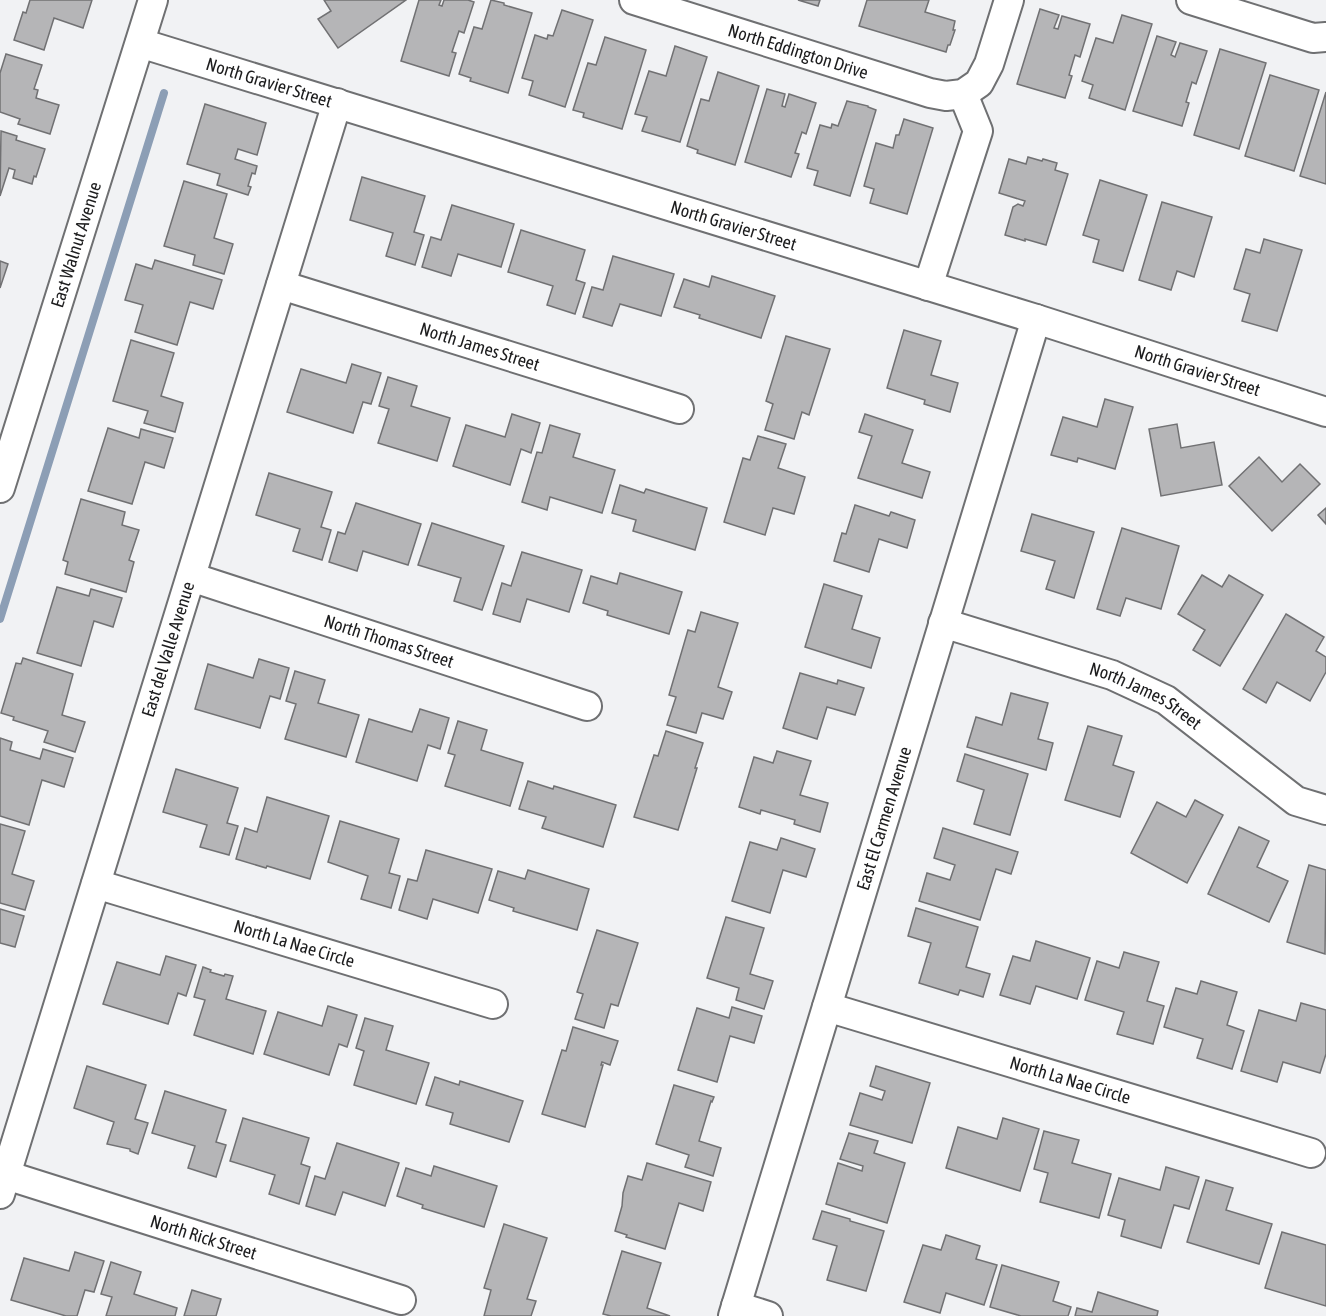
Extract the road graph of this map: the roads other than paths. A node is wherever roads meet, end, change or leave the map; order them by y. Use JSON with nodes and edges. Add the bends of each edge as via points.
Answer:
{"nodes":[{"id":1,"x":153,"y":0,"type":"edge"},
{"id":2,"x":634,"y":0,"type":"edge"},
{"id":3,"x":1009,"y":0,"type":"edge"},
{"id":4,"x":1191,"y":0,"type":"edge"},
{"id":5,"x":1326,"y":37,"type":"edge"},
{"id":6,"x":140,"y":42,"type":"junction"},
{"id":7,"x":963,"y":94,"type":"junction"},
{"id":8,"x":337,"y":103,"type":"junction"},
{"id":9,"x":281,"y":285,"type":"junction"},
{"id":10,"x":927,"y":286,"type":"junction"},
{"id":11,"x":1036,"y":319,"type":"junction"},
{"id":12,"x":679,"y":409,"type":"dead end"},
{"id":13,"x":1326,"y":412,"type":"edge"},
{"id":14,"x":0,"y":488,"type":"edge"},
{"id":15,"x":191,"y":577,"type":"junction"},
{"id":16,"x":944,"y":622,"type":"junction"},
{"id":17,"x":587,"y":706,"type":"dead end"},
{"id":18,"x":1326,"y":810,"type":"edge"},
{"id":19,"x":96,"y":885,"type":"junction"},
{"id":20,"x":493,"y":1004,"type":"dead end"},
{"id":21,"x":827,"y":1007,"type":"junction"},
{"id":22,"x":1311,"y":1154,"type":"dead end"},
{"id":23,"x":3,"y":1185,"type":"edge"},
{"id":24,"x":401,"y":1300,"type":"dead end"},
{"id":25,"x":734,"y":1311,"type":"edge"},
{"id":26,"x":768,"y":1316,"type":"edge"}],
"edges":[{"from":1,"to":6,"type":"street","name":"East Walnut Avenue"},
{"from":2,"to":7,"type":"street","name":"North Eddington Drive","via":[[930,93]]},
{"from":3,"to":7,"type":"street","via":[[989,64],[979,83]]},
{"from":4,"to":5,"type":"street","via":[[1313,38]]},
{"from":6,"to":8,"type":"street","name":"North Gravier Street"},
{"from":6,"to":14,"type":"street","name":"East Walnut Avenue"},
{"from":7,"to":10,"type":"street","via":[[978,131]]},
{"from":8,"to":9,"type":"street","name":"East del Valle Avenue"},
{"from":8,"to":10,"type":"street","name":"North Gravier Street"},
{"from":9,"to":12,"type":"street","name":"North James Street"},
{"from":9,"to":15,"type":"street","name":"East del Valle Avenue"},
{"from":10,"to":11,"type":"street","name":"North Gravier Street"},
{"from":11,"to":13,"type":"street","name":"North Gravier Street"},
{"from":11,"to":16,"type":"street","name":"East El Carmen Avenue"},
{"from":15,"to":17,"type":"street","name":"North Thomas Street"},
{"from":15,"to":19,"type":"street","name":"East del Valle Avenue"},
{"from":16,"to":18,"type":"street","name":"North James Street","via":[[1112,675],[1166,700],[1296,801]]},
{"from":16,"to":21,"type":"street","name":"East El Carmen Avenue"},
{"from":19,"to":20,"type":"street","name":"North La Nae Circle"},
{"from":19,"to":23,"type":"street","name":"East del Valle Avenue"},
{"from":21,"to":22,"type":"street","name":"North La Nae Circle"},
{"from":21,"to":25,"type":"street","name":"East El Carmen Avenue"},
{"from":23,"to":24,"type":"street","name":"North Rick Street"},
{"from":25,"to":26,"type":"street"}]}
